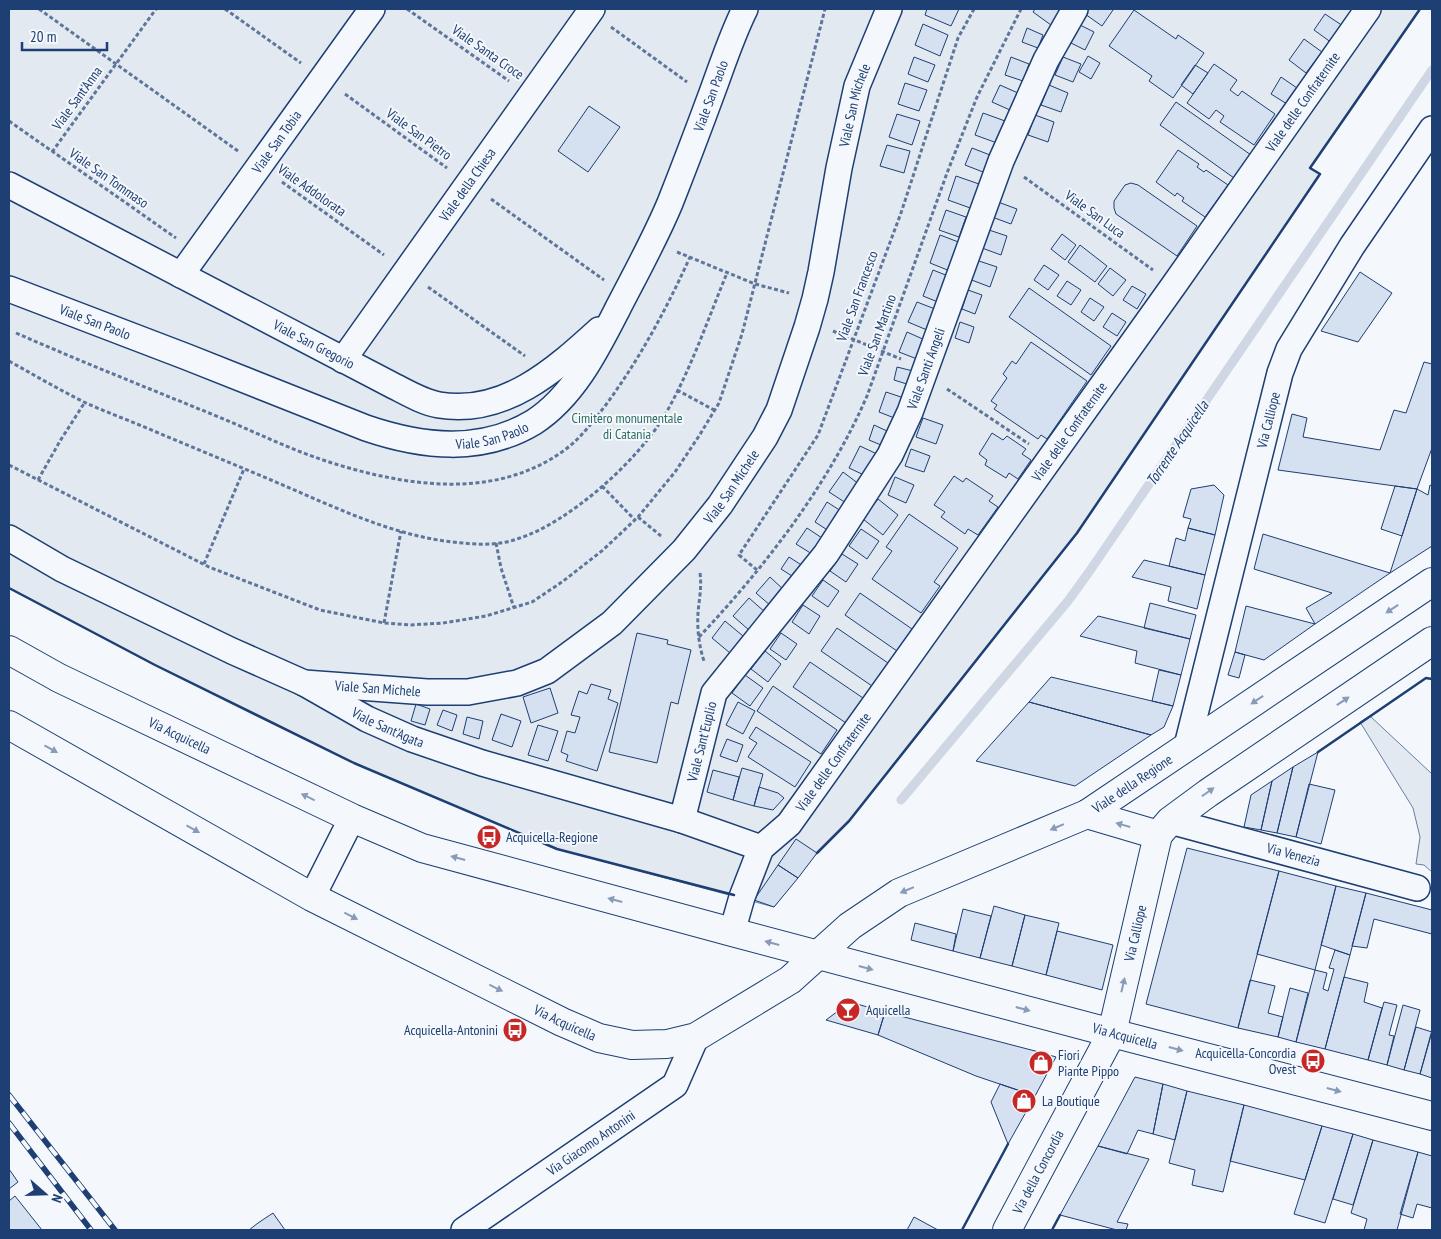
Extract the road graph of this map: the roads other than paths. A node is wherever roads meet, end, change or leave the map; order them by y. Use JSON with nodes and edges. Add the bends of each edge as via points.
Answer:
{"nodes":[{"id":1,"x":372,"y":9,"type":"edge"},
{"id":2,"x":745,"y":9,"type":"edge"},
{"id":3,"x":890,"y":9,"type":"edge"},
{"id":4,"x":1075,"y":9,"type":"edge"},
{"id":5,"x":1368,"y":9,"type":"edge"},
{"id":6,"x":591,"y":10,"type":"edge"},
{"id":7,"x":1432,"y":130,"type":"edge"},
{"id":8,"x":9,"y":185,"type":"edge"},
{"id":9,"x":181,"y":275,"type":"junction"},
{"id":10,"x":9,"y":289,"type":"edge"},
{"id":11,"x":619,"y":305,"type":"junction"},
{"id":12,"x":343,"y":360,"type":"junction"},
{"id":13,"x":9,"y":538,"type":"edge"},
{"id":14,"x":1432,"y":582,"type":"edge"},
{"id":15,"x":1432,"y":641,"type":"edge"},
{"id":16,"x":9,"y":650,"type":"edge"},
{"id":17,"x":304,"y":683,"type":"junction"},
{"id":18,"x":714,"y":693,"type":"joint"},
{"id":19,"x":9,"y":725,"type":"edge"},
{"id":20,"x":1187,"y":746,"type":"junction"},
{"id":21,"x":1087,"y":814,"type":"junction"},
{"id":22,"x":352,"y":818,"type":"junction"},
{"id":23,"x":682,"y":820,"type":"junction"},
{"id":24,"x":1164,"y":828,"type":"junction"},
{"id":25,"x":761,"y":848,"type":"junction"},
{"id":26,"x":1417,"y":888,"type":"dead end"},
{"id":27,"x":312,"y":896,"type":"junction"},
{"id":28,"x":732,"y":932,"type":"junction"},
{"id":29,"x":819,"y":955,"type":"junction"},
{"id":30,"x":1112,"y":1032,"type":"junction"},
{"id":31,"x":696,"y":1037,"type":"junction"},
{"id":32,"x":1432,"y":1116,"type":"edge"},
{"id":33,"x":464,"y":1230,"type":"edge"},
{"id":34,"x":1007,"y":1230,"type":"edge"}],
"edges":[{"from":1,"to":9,"type":"street","name":"Viale San Tobia"},
{"from":2,"to":11,"type":"street","name":"Viale San Paolo","via":[[669,204]]},
{"from":3,"to":17,"type":"street","name":"Viale San Michele","via":[[858,86],[812,311],[776,417],[720,504],[684,550],[612,623],[547,671],[517,683],[468,692]]},
{"from":4,"to":18,"type":"street","name":"Viale Santi Angeli","via":[[1046,60],[1002,161],[910,412],[890,456],[826,554]]},
{"from":5,"to":25,"type":"street","name":"Viale delle Confraternite","via":[[789,824]]},
{"from":6,"to":12,"type":"street","name":"Viale della Chiesa"},
{"from":7,"to":20,"type":"street","name":"Via Calliope","via":[[1352,246],[1289,349],[1280,373]]},
{"from":8,"to":9,"type":"street","name":"Viale San Gregorio"},
{"from":9,"to":12,"type":"street","name":"Viale San Gregorio"},
{"from":10,"to":11,"type":"street","name":"Viale San Paolo","via":[[394,438],[454,446],[512,433],[550,410],[597,349]]},
{"from":11,"to":12,"type":"street","name":"Viale San Gregorio","via":[[563,361],[530,387],[483,405],[439,405]]},
{"from":13,"to":17,"type":"street","name":"Viale Sant'Agata","via":[[62,569]]},
{"from":14,"to":20,"type":"main road","name":"Viale della Regione","one_way":true},
{"from":24,"to":15,"type":"main road","one_way":true,"via":[[1208,793]]},
{"from":22,"to":16,"type":"main road","name":"Via Acquicella","one_way":true,"via":[[60,678]]},
{"from":17,"to":23,"type":"street","name":"Viale Sant'Agata","via":[[367,719],[412,739],[482,763]]},
{"from":18,"to":23,"type":"street","name":"Viale Sant'Euplio"},
{"from":19,"to":27,"type":"main road","name":"Via Acquicella","one_way":true},
{"from":20,"to":21,"type":"main road","name":"Viale della Regione"},
{"from":24,"to":21,"type":"main road","one_way":true},
{"from":21,"to":29,"type":"main road","name":"Viale della Regione","one_way":true,"via":[[899,893],[850,926]]},
{"from":22,"to":27,"type":"street"},
{"from":28,"to":22,"type":"main road","name":"Via Acquicella","one_way":true,"via":[[422,848]]},
{"from":23,"to":25,"type":"street","name":"Viale Sant'Agata"},
{"from":24,"to":26,"type":"street","name":"Via Venezia"},
{"from":30,"to":24,"type":"main road","name":"Via Calliope","one_way":true},
{"from":25,"to":28,"type":"street"},
{"from":27,"to":31,"type":"main road","name":"Via Acquicella","one_way":true,"via":[[599,1038],[632,1044],[667,1044]]},
{"from":29,"to":28,"type":"main road","name":"Via Acquicella","one_way":true},
{"from":29,"to":30,"type":"main road","name":"Via Acquicella","one_way":true},
{"from":29,"to":31,"type":"main road","name":"Via Acquicella","via":[[790,980]]},
{"from":30,"to":32,"type":"main road","name":"Via Acquicella","one_way":true},
{"from":30,"to":34,"type":"main road","name":"Via della Concordia"},
{"from":31,"to":33,"type":"street","name":"Via Giacomo Antonini","via":[[675,1085]]}]}
